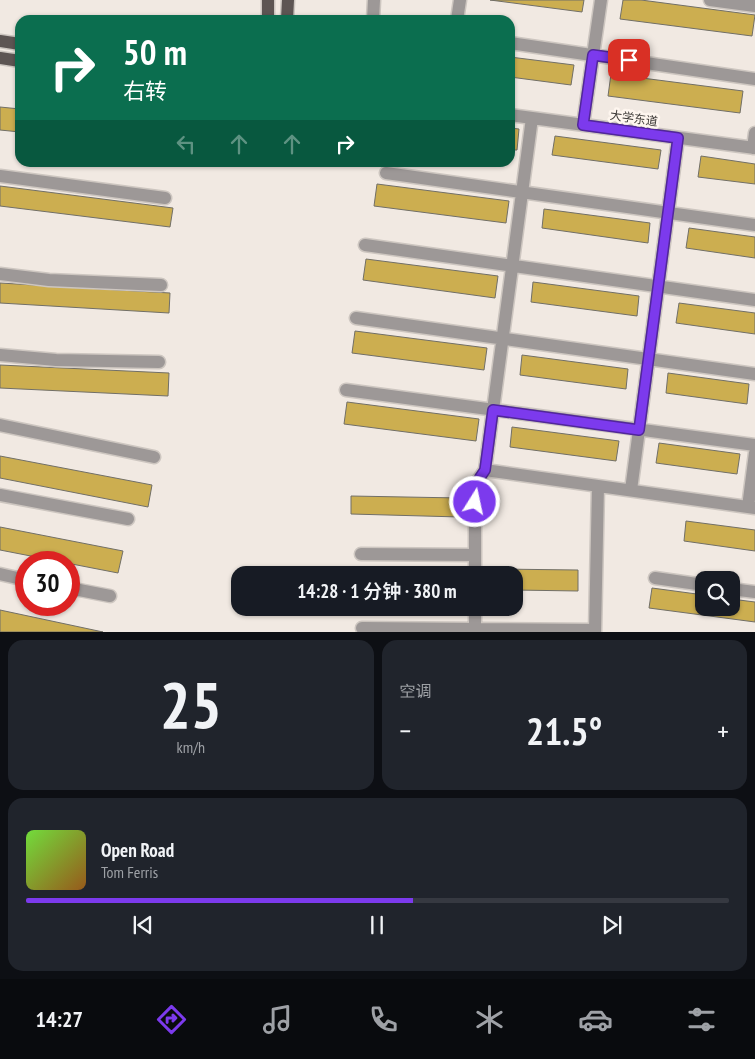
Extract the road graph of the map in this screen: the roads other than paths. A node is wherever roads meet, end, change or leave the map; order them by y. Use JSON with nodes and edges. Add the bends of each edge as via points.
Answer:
{"nodes":[{"id":1,"x":268,"y":0,"type":"edge"},
{"id":2,"x":288,"y":0,"type":"edge"},
{"id":3,"x":374,"y":0,"type":"edge"},
{"id":4,"x":460,"y":0,"type":"edge"},
{"id":5,"x":601,"y":0,"type":"edge"},
{"id":6,"x":710,"y":0,"type":"edge"},
{"id":7,"x":755,"y":6,"type":"edge"},
{"id":8,"x":268,"y":15,"type":"edge"},
{"id":9,"x":287,"y":15,"type":"edge"},
{"id":10,"x":374,"y":15,"type":"edge"},
{"id":11,"x":458,"y":15,"type":"edge"},
{"id":12,"x":0,"y":41,"type":"edge"},
{"id":13,"x":15,"y":43,"type":"edge"},
{"id":14,"x":515,"y":44,"type":"edge"},
{"id":15,"x":593,"y":55,"type":"junction"},
{"id":16,"x":0,"y":58,"type":"edge"},
{"id":17,"x":15,"y":60,"type":"edge"},
{"id":18,"x":755,"y":79,"type":"edge"},
{"id":19,"x":515,"y":116,"type":"edge"},
{"id":20,"x":532,"y":118,"type":"junction"},
{"id":21,"x":583,"y":125,"type":"junction"},
{"id":22,"x":755,"y":133,"type":"edge"},
{"id":23,"x":678,"y":138,"type":"junction"},
{"id":24,"x":754,"y":148,"type":"edge"},
{"id":25,"x":386,"y":173,"type":"dead end"},
{"id":26,"x":0,"y":176,"type":"edge"},
{"id":27,"x":522,"y":193,"type":"junction"},
{"id":28,"x":165,"y":198,"type":"dead end"},
{"id":29,"x":668,"y":213,"type":"junction"},
{"id":30,"x":755,"y":225,"type":"edge"},
{"id":31,"x":365,"y":245,"type":"dead end"},
{"id":32,"x":512,"y":266,"type":"junction"},
{"id":33,"x":0,"y":274,"type":"edge"},
{"id":34,"x":161,"y":285,"type":"dead end"},
{"id":35,"x":658,"y":287,"type":"junction"},
{"id":36,"x":755,"y":300,"type":"edge"},
{"id":37,"x":356,"y":318,"type":"dead end"},
{"id":38,"x":503,"y":339,"type":"junction"},
{"id":39,"x":0,"y":355,"type":"edge"},
{"id":40,"x":648,"y":359,"type":"junction"},
{"id":41,"x":159,"y":362,"type":"dead end"},
{"id":42,"x":755,"y":374,"type":"edge"},
{"id":43,"x":346,"y":390,"type":"dead end"},
{"id":44,"x":493,"y":410,"type":"junction"},
{"id":45,"x":0,"y":425,"type":"edge"},
{"id":46,"x":639,"y":430,"type":"junction"},
{"id":47,"x":755,"y":445,"type":"edge"},
{"id":48,"x":755,"y":453,"type":"edge"},
{"id":49,"x":154,"y":457,"type":"dead end"},
{"id":50,"x":485,"y":470,"type":"junction"},
{"id":51,"x":598,"y":486,"type":"junction"},
{"id":52,"x":631,"y":490,"type":"junction"},
{"id":53,"x":0,"y":495,"type":"edge"},
{"id":54,"x":752,"y":507,"type":"edge"},
{"id":55,"x":128,"y":519,"type":"dead end"},
{"id":56,"x":361,"y":554,"type":"dead end"},
{"id":57,"x":475,"y":555,"type":"junction"},
{"id":58,"x":475,"y":566,"type":"edge"},
{"id":59,"x":0,"y":574,"type":"edge"},
{"id":60,"x":15,"y":577,"type":"edge"},
{"id":61,"x":655,"y":578,"type":"dead end"},
{"id":62,"x":695,"y":584,"type":"edge"},
{"id":63,"x":80,"y":590,"type":"edge"},
{"id":64,"x":740,"y":590,"type":"edge"},
{"id":65,"x":755,"y":592,"type":"edge"},
{"id":66,"x":110,"y":596,"type":"dead end"},
{"id":67,"x":475,"y":616,"type":"edge"},
{"id":68,"x":362,"y":628,"type":"dead end"},
{"id":69,"x":475,"y":630,"type":"edge"},
{"id":70,"x":595,"y":631,"type":"edge"}],
"edges":[{"from":1,"to":8,"type":"main road"},
{"from":2,"to":9,"type":"main road"},
{"from":3,"to":10,"type":"street"},
{"from":4,"to":11,"type":"street"},
{"from":5,"to":15,"type":"street"},
{"from":6,"to":7,"type":"street"},
{"from":12,"to":13,"type":"main road"},
{"from":14,"to":15,"type":"street"},
{"from":15,"to":18,"type":"street"},
{"from":15,"to":21,"type":"street"},
{"from":16,"to":17,"type":"main road"},
{"from":19,"to":20,"type":"street","name":"大学东道"},
{"from":20,"to":21,"type":"street","name":"大学东道"},
{"from":20,"to":27,"type":"street"},
{"from":21,"to":23,"type":"street","name":"大学东道"},
{"from":22,"to":24,"type":"street"},
{"from":23,"to":24,"type":"street","name":"大学东道"},
{"from":23,"to":29,"type":"street"},
{"from":25,"to":27,"type":"street"},
{"from":26,"to":28,"type":"street"},
{"from":27,"to":29,"type":"street"},
{"from":27,"to":32,"type":"street"},
{"from":29,"to":30,"type":"street"},
{"from":29,"to":35,"type":"street"},
{"from":31,"to":32,"type":"street"},
{"from":32,"to":35,"type":"street"},
{"from":32,"to":38,"type":"street"},
{"from":33,"to":34,"type":"street","via":[[49,280]]},
{"from":35,"to":36,"type":"street"},
{"from":35,"to":40,"type":"street"},
{"from":37,"to":38,"type":"street"},
{"from":38,"to":40,"type":"street"},
{"from":38,"to":44,"type":"street"},
{"from":39,"to":41,"type":"street","via":[[56,360]]},
{"from":40,"to":42,"type":"street"},
{"from":40,"to":46,"type":"street"},
{"from":43,"to":44,"type":"street"},
{"from":44,"to":46,"type":"street"},
{"from":44,"to":50,"type":"street"},
{"from":45,"to":49,"type":"street"},
{"from":46,"to":47,"type":"street"},
{"from":46,"to":52,"type":"street"},
{"from":48,"to":54,"type":"street"},
{"from":50,"to":51,"type":"street"},
{"from":50,"to":57,"type":"street","via":[[475,485]]},
{"from":51,"to":52,"type":"street"},
{"from":51,"to":70,"type":"street"},
{"from":52,"to":54,"type":"street"},
{"from":53,"to":55,"type":"street"},
{"from":56,"to":57,"type":"street"},
{"from":57,"to":58,"type":"street"},
{"from":59,"to":60,"type":"street"},
{"from":61,"to":62,"type":"street"},
{"from":63,"to":66,"type":"street"},
{"from":64,"to":65,"type":"street"},
{"from":67,"to":69,"type":"street"},
{"from":68,"to":69,"type":"street"},
{"from":69,"to":70,"type":"street"}]}
